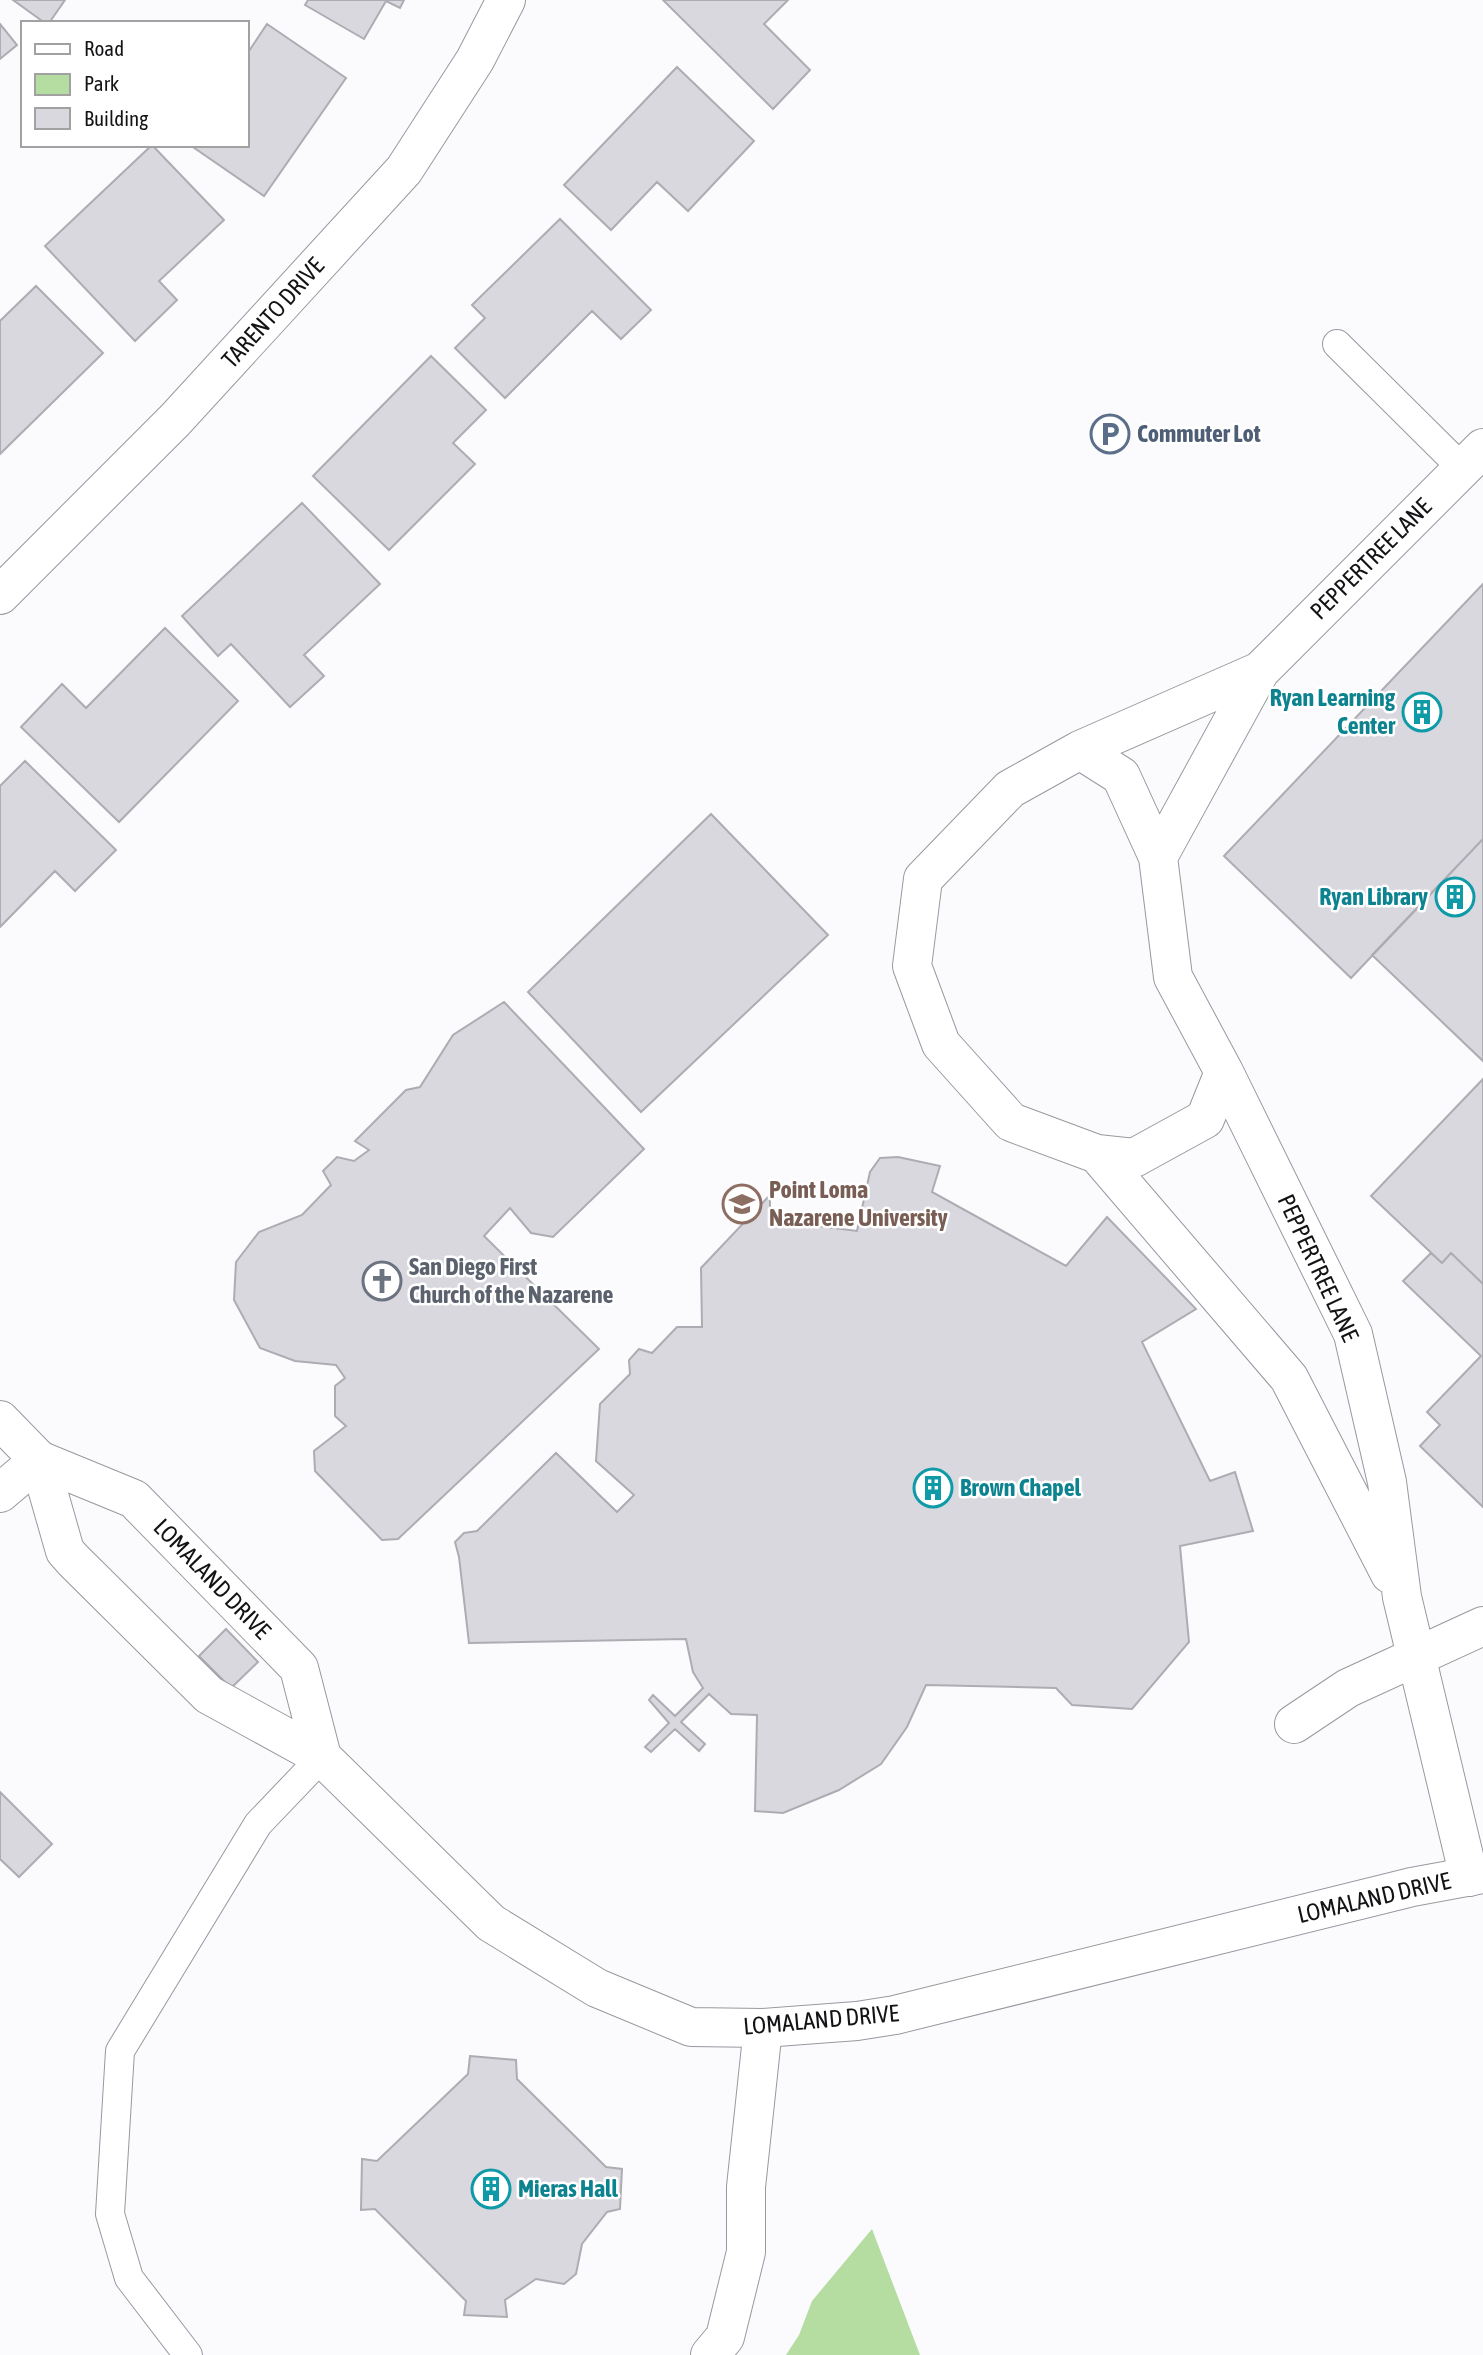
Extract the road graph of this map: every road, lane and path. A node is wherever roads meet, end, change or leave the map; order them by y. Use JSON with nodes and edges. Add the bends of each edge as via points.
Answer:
{"nodes":[{"id":1,"x":506,"y":0,"type":"edge"},
{"id":2,"x":1337,"y":344,"type":"dead end"},
{"id":3,"x":1473,"y":458,"type":"edge"},
{"id":4,"x":0,"y":595,"type":"edge"},
{"id":5,"x":1260,"y":671,"type":"junction"},
{"id":6,"x":1080,"y":750,"type":"junction"},
{"id":7,"x":1158,"y":857,"type":"junction"},
{"id":8,"x":1224,"y":1072,"type":"junction"},
{"id":9,"x":1097,"y":1154,"type":"junction"},
{"id":10,"x":0,"y":1420,"type":"edge"},
{"id":11,"x":38,"y":1460,"type":"junction"},
{"id":12,"x":0,"y":1493,"type":"edge"},
{"id":13,"x":1402,"y":1597,"type":"junction"},
{"id":14,"x":1483,"y":1626,"type":"edge"},
{"id":15,"x":1417,"y":1658,"type":"junction"},
{"id":16,"x":1294,"y":1724,"type":"dead end"},
{"id":17,"x":322,"y":1756,"type":"junction"},
{"id":18,"x":1476,"y":1875,"type":"edge"},
{"id":19,"x":763,"y":2028,"type":"junction"},
{"id":20,"x":188,"y":2355,"type":"edge"},
{"id":21,"x":710,"y":2355,"type":"edge"}],
"edges":[{"from":1,"to":4,"type":"street","name":"TARENTO DRIVE","via":[[475,60],[404,170],[175,420]]},
{"from":2,"to":3,"type":"lane"},
{"from":3,"to":5,"type":"street","name":"PEPPERTREE LANE"},
{"from":5,"to":6,"type":"street","name":"PEPPERTREE LANE"},
{"from":5,"to":7,"type":"street","name":"PEPPERTREE LANE"},
{"from":6,"to":7,"type":"street","name":"PEPPERTREE LANE","via":[[1121,776]]},
{"from":6,"to":9,"type":"street","name":"PEPPERTREE LANE","via":[[1010,789],[923,878],[912,966],[940,1044],[1011,1122]]},
{"from":7,"to":8,"type":"street","name":"PEPPERTREE LANE","via":[[1173,977]]},
{"from":8,"to":9,"type":"street","name":"PEPPERTREE LANE","via":[[1205,1119],[1134,1158]]},
{"from":8,"to":13,"type":"street","name":"PEPPERTREE LANE","via":[[1353,1334],[1387,1482]]},
{"from":9,"to":13,"type":"street","name":"PEPPERTREE LANE","via":[[1289,1378]]},
{"from":10,"to":11,"type":"street","name":"LOMALAND DRIVE"},
{"from":11,"to":12,"type":"street"},
{"from":11,"to":17,"type":"street","name":"LOMALAND DRIVE","via":[[65,1551],[73,1560],[209,1695]]},
{"from":11,"to":17,"type":"street","name":"LOMALAND DRIVE","via":[[134,1499],[299,1668]]},
{"from":13,"to":15,"type":"street","name":"PEPPERTREE LANE"},
{"from":14,"to":15,"type":"street"},
{"from":15,"to":16,"type":"street","via":[[1348,1688]]},
{"from":15,"to":18,"type":"street","name":"PEPPERTREE LANE"},
{"from":17,"to":19,"type":"street","name":"LOMALAND DRIVE","via":[[491,1923],[597,1989],[691,2027]]},
{"from":17,"to":20,"type":"lane","via":[[258,1824],[120,2051],[110,2214],[129,2278]]},
{"from":18,"to":19,"type":"street","name":"LOMALAND DRIVE","via":[[895,2015]]},
{"from":19,"to":21,"type":"street","via":[[746,2187],[746,2252],[724,2337]]}]}
